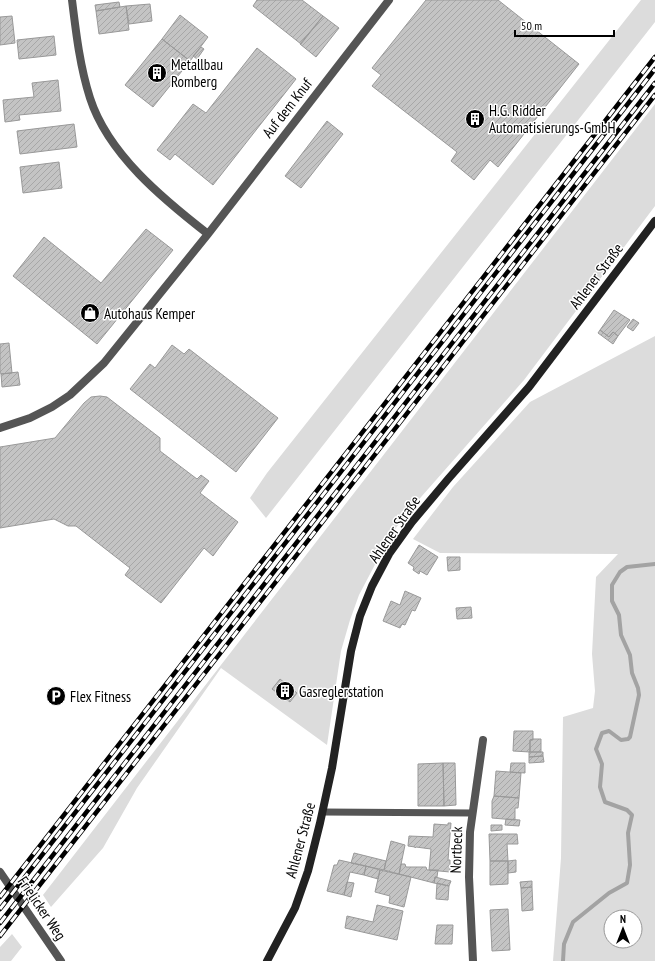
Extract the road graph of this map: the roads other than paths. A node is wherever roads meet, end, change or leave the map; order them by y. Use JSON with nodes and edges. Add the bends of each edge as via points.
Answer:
{"nodes":[{"id":1,"x":72,"y":0,"type":"edge"},
{"id":2,"x":389,"y":0,"type":"edge"},
{"id":3,"x":655,"y":221,"type":"edge"},
{"id":4,"x":208,"y":234,"type":"junction"},
{"id":5,"x":0,"y":428,"type":"edge"},
{"id":6,"x":483,"y":740,"type":"dead end"},
{"id":7,"x":322,"y":812,"type":"junction"},
{"id":8,"x":472,"y":813,"type":"junction"},
{"id":9,"x":0,"y":872,"type":"edge"},
{"id":10,"x":61,"y":961,"type":"edge"},
{"id":11,"x":267,"y":961,"type":"edge"},
{"id":12,"x":473,"y":961,"type":"edge"}],
"edges":[{"from":1,"to":4,"type":"street","via":[[77,46],[90,99],[97,115],[130,165],[177,210]]},
{"from":2,"to":4,"type":"street","name":"Auf dem Knuf"},
{"from":3,"to":7,"type":"main road","name":"Ahlener Straße","via":[[529,387],[412,522],[389,554],[360,616]]},
{"from":4,"to":5,"type":"street","name":"Auf dem Knuf","via":[[137,324],[90,378],[52,407]]},
{"from":6,"to":8,"type":"street","name":"Nortbeck"},
{"from":7,"to":8,"type":"lane"},
{"from":7,"to":11,"type":"main road","name":"Ahlener Straße","via":[[308,871],[295,908]]},
{"from":8,"to":12,"type":"street","name":"Nortbeck","via":[[469,877]]},
{"from":9,"to":10,"type":"street","name":"Frielicker Weg"}]}
